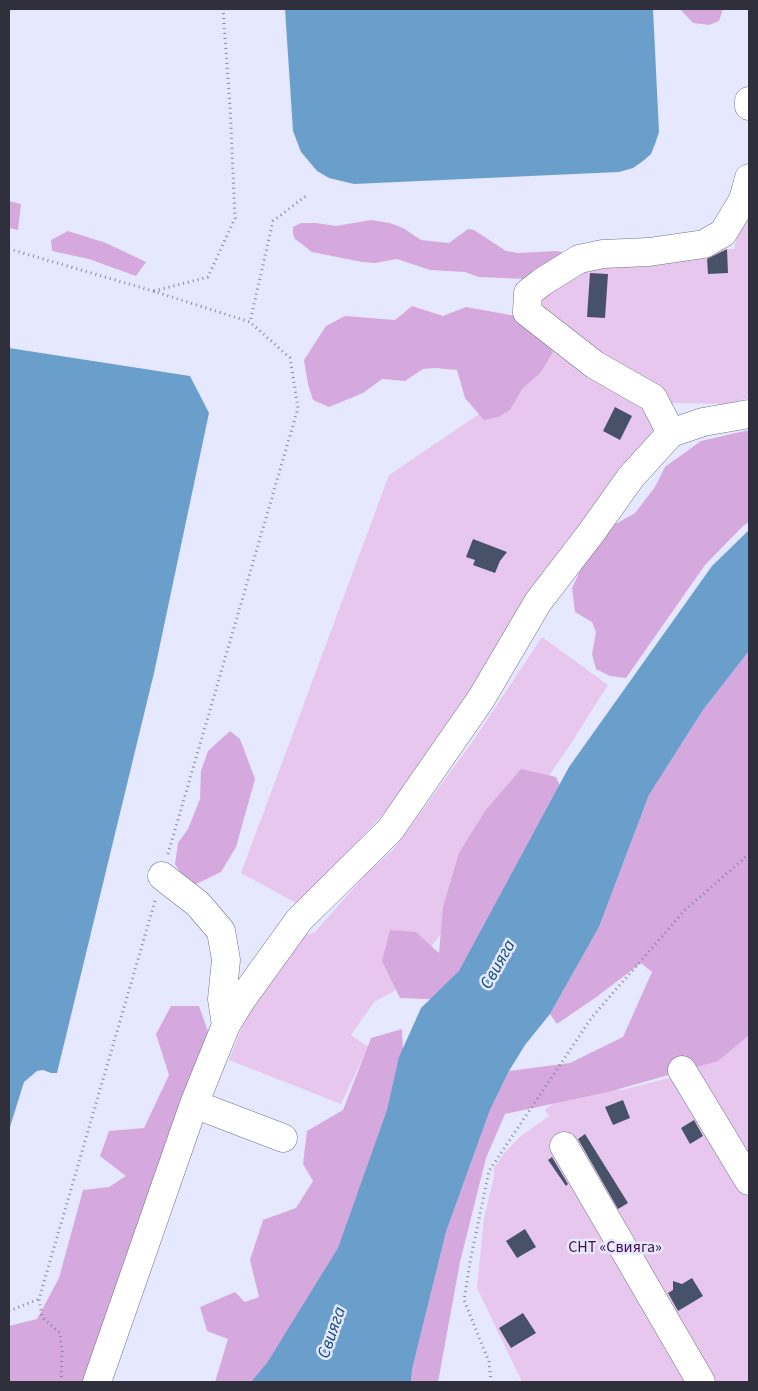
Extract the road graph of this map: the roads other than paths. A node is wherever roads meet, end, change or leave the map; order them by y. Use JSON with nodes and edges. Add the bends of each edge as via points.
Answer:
{"nodes":[{"id":1,"x":749,"y":101,"type":"edge"},
{"id":2,"x":749,"y":106,"type":"edge"},
{"id":3,"x":749,"y":178,"type":"edge"},
{"id":4,"x":749,"y":414,"type":"edge"},
{"id":5,"x":671,"y":433,"type":"junction"},
{"id":6,"x":162,"y":876,"type":"road end"},
{"id":7,"x":226,"y":1025,"type":"junction"},
{"id":8,"x":682,"y":1070,"type":"dead end"},
{"id":9,"x":194,"y":1104,"type":"junction"},
{"id":10,"x":283,"y":1138,"type":"dead end"},
{"id":11,"x":564,"y":1146,"type":"dead end"},
{"id":12,"x":749,"y":1182,"type":"edge"},
{"id":13,"x":97,"y":1382,"type":"edge"},
{"id":14,"x":701,"y":1382,"type":"edge"}],
"edges":[{"from":1,"to":2,"type":"street"},
{"from":3,"to":5,"type":"street","via":[[743,200],[723,232],[704,244],[579,259],[528,293],[526,312],[595,365],[653,398]]},
{"from":4,"to":5,"type":"street","via":[[704,422]]},
{"from":5,"to":7,"type":"street","via":[[631,477],[538,602],[481,699],[390,830],[298,920]]},
{"from":6,"to":7,"type":"street","via":[[198,904],[221,932],[226,960],[222,999]]},
{"from":7,"to":9,"type":"street"},
{"from":8,"to":12,"type":"street"},
{"from":9,"to":10,"type":"street"},
{"from":9,"to":13,"type":"street"},
{"from":11,"to":14,"type":"street"}]}
